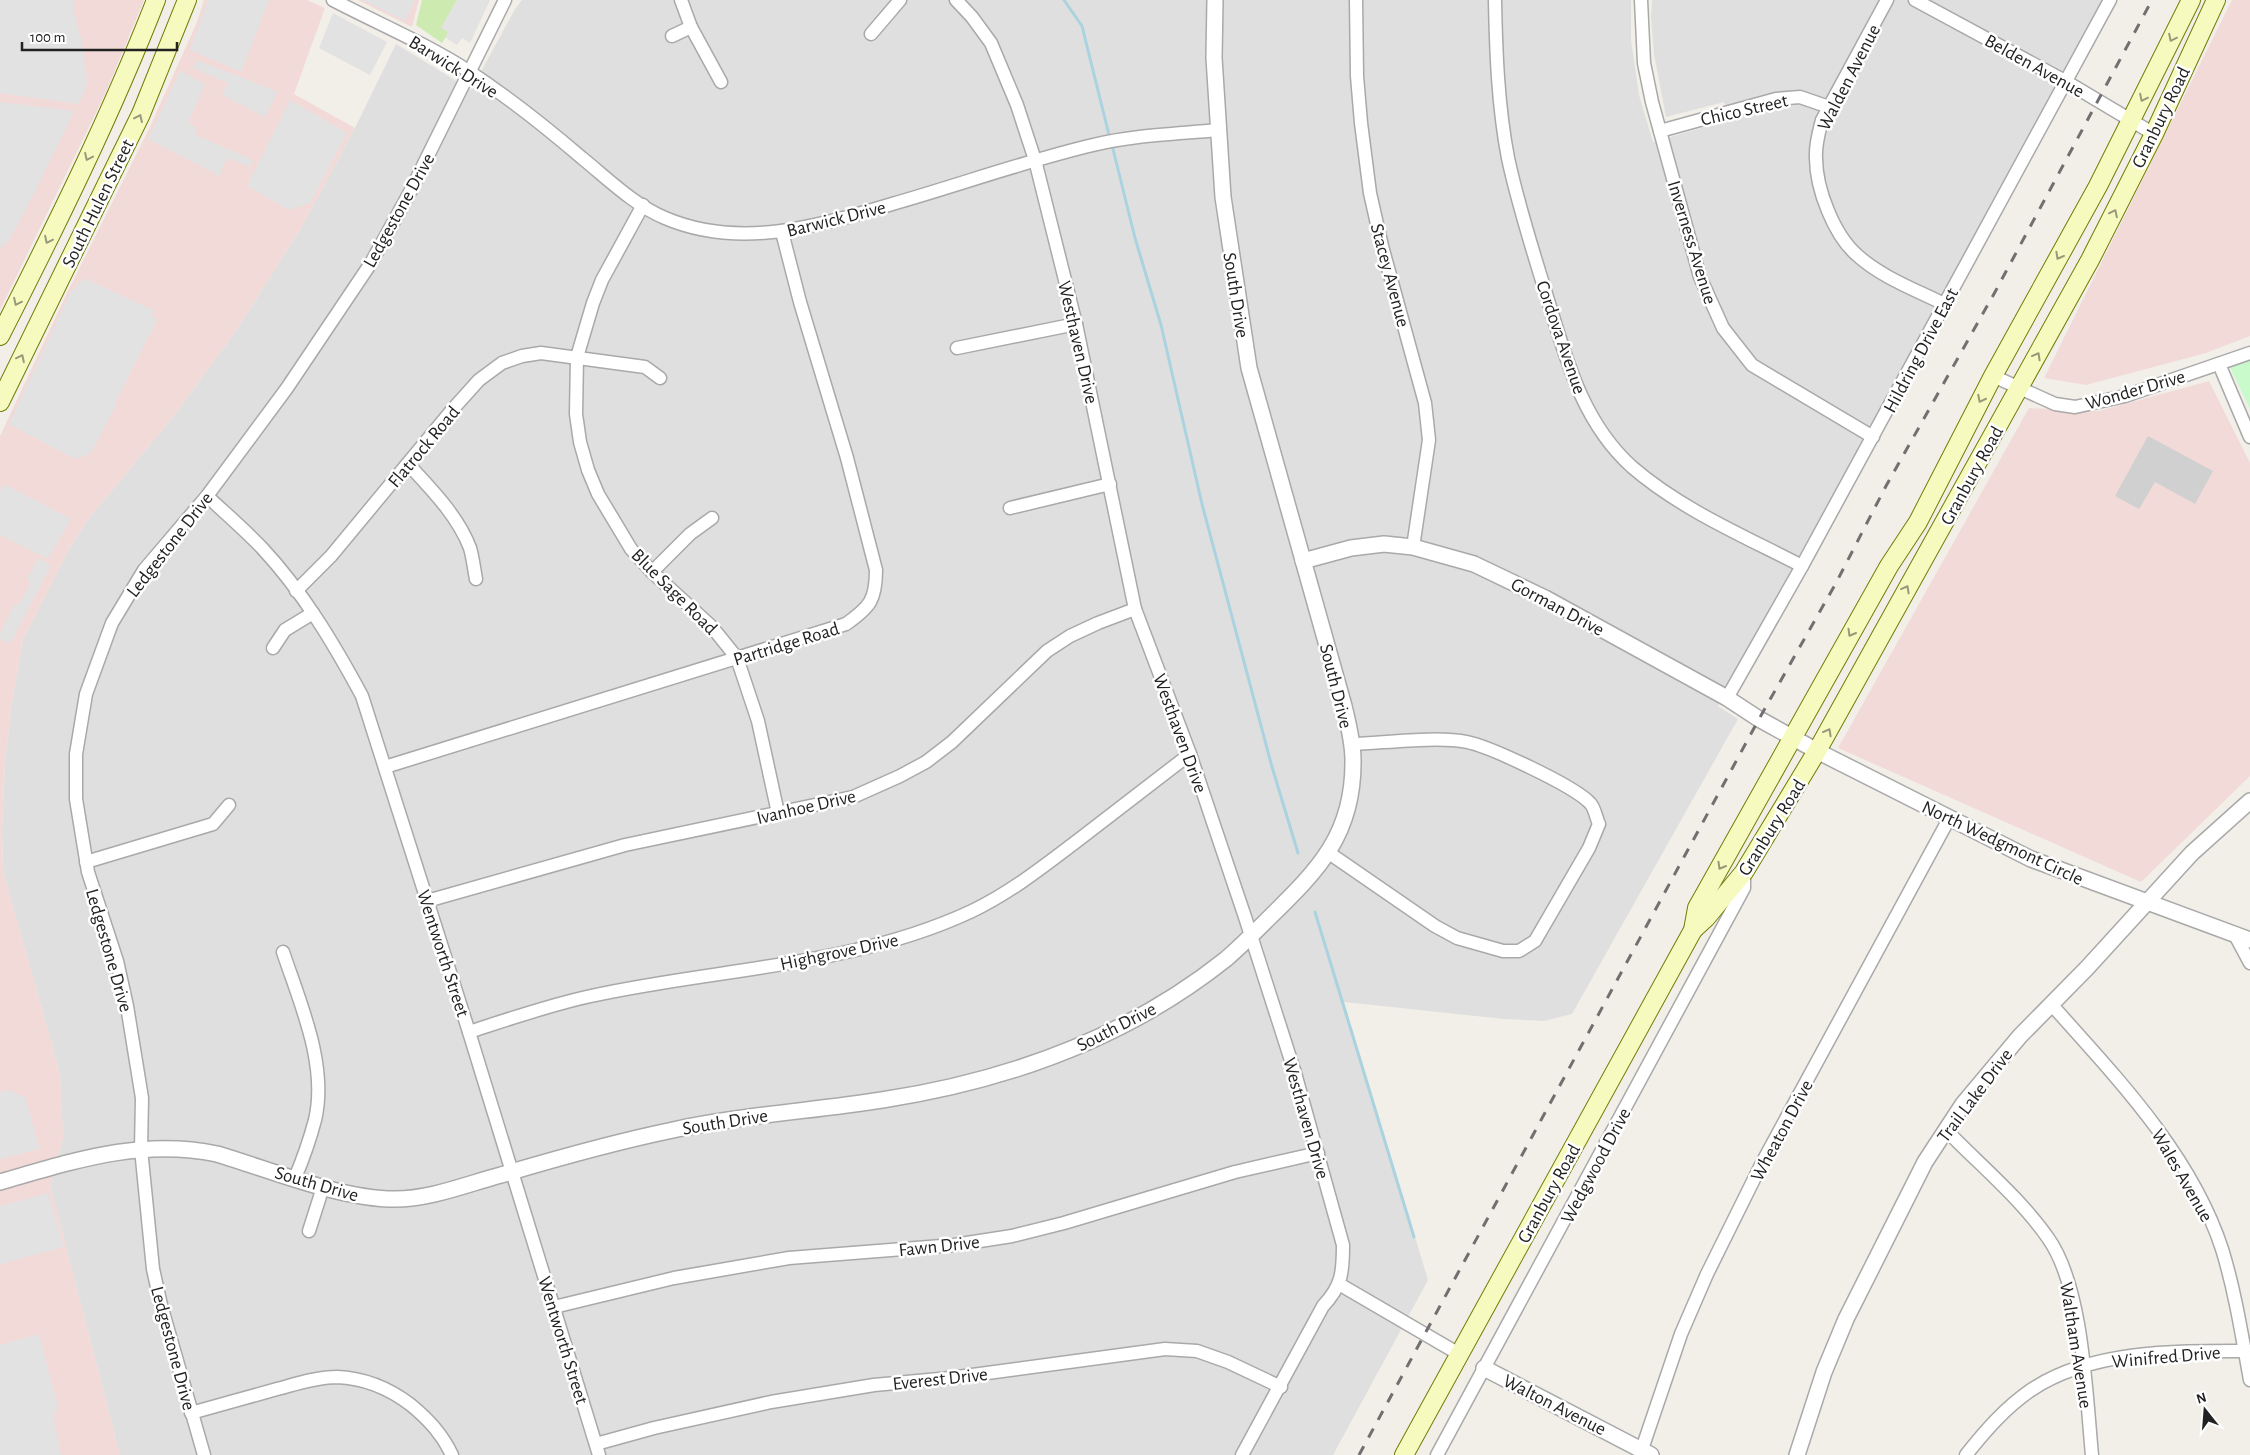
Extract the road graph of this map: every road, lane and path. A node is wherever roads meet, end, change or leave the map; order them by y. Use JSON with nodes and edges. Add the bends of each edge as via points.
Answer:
{"nodes":[{"id":1,"x":156,"y":0,"type":"edge"},
{"id":2,"x":187,"y":0,"type":"edge"},
{"id":3,"x":333,"y":0,"type":"edge"},
{"id":4,"x":505,"y":0,"type":"edge"},
{"id":5,"x":680,"y":0,"type":"edge"},
{"id":6,"x":900,"y":0,"type":"edge"},
{"id":7,"x":956,"y":0,"type":"edge"},
{"id":8,"x":1215,"y":0,"type":"edge"},
{"id":9,"x":1356,"y":0,"type":"edge"},
{"id":10,"x":1495,"y":0,"type":"edge"},
{"id":11,"x":1641,"y":0,"type":"edge"},
{"id":12,"x":1887,"y":0,"type":"edge"},
{"id":13,"x":1915,"y":0,"type":"edge"},
{"id":14,"x":2110,"y":0,"type":"edge"},
{"id":15,"x":2191,"y":0,"type":"edge"},
{"id":16,"x":2216,"y":0,"type":"edge"},
{"id":17,"x":691,"y":27,"type":"junction"},
{"id":18,"x":871,"y":34,"type":"dead end"},
{"id":19,"x":672,"y":36,"type":"dead end"},
{"id":20,"x":470,"y":72,"type":"junction"},
{"id":21,"x":2065,"y":81,"type":"junction"},
{"id":22,"x":721,"y":82,"type":"dead end"},
{"id":23,"x":1829,"y":107,"type":"junction"},
{"id":24,"x":2132,"y":121,"type":"junction"},
{"id":25,"x":1218,"y":130,"type":"junction"},
{"id":26,"x":1660,"y":131,"type":"junction"},
{"id":27,"x":2154,"y":134,"type":"junction"},
{"id":28,"x":1035,"y":160,"type":"junction"},
{"id":29,"x":642,"y":205,"type":"junction"},
{"id":30,"x":782,"y":232,"type":"junction"},
{"id":31,"x":35,"y":267,"type":"junction"},
{"id":32,"x":60,"y":279,"type":"junction"},
{"id":33,"x":1944,"y":304,"type":"junction"},
{"id":34,"x":1076,"y":324,"type":"junction"},
{"id":35,"x":0,"y":336,"type":"edge"},
{"id":36,"x":957,"y":348,"type":"dead end"},
{"id":37,"x":2250,"y":353,"type":"edge"},
{"id":38,"x":577,"y":357,"type":"junction"},
{"id":39,"x":2219,"y":364,"type":"junction"},
{"id":40,"x":1993,"y":376,"type":"junction"},
{"id":41,"x":660,"y":378,"type":"dead end"},
{"id":42,"x":2019,"y":388,"type":"junction"},
{"id":43,"x":0,"y":402,"type":"edge"},
{"id":44,"x":1873,"y":436,"type":"junction"},
{"id":45,"x":2250,"y":437,"type":"edge"},
{"id":46,"x":408,"y":464,"type":"junction"},
{"id":47,"x":1110,"y":484,"type":"junction"},
{"id":48,"x":207,"y":496,"type":"junction"},
{"id":49,"x":1010,"y":508,"type":"dead end"},
{"id":50,"x":712,"y":518,"type":"dead end"},
{"id":51,"x":1413,"y":548,"type":"junction"},
{"id":52,"x":1303,"y":561,"type":"junction"},
{"id":53,"x":1802,"y":566,"type":"junction"},
{"id":54,"x":652,"y":572,"type":"junction"},
{"id":55,"x":476,"y":579,"type":"dead end"},
{"id":56,"x":296,"y":591,"type":"junction"},
{"id":57,"x":1135,"y":608,"type":"junction"},
{"id":58,"x":313,"y":613,"type":"junction"},
{"id":59,"x":273,"y":648,"type":"dead end"},
{"id":60,"x":737,"y":658,"type":"junction"},
{"id":61,"x":1727,"y":698,"type":"junction"},
{"id":62,"x":1792,"y":738,"type":"junction"},
{"id":63,"x":1352,"y":744,"type":"junction"},
{"id":64,"x":1817,"y":751,"type":"junction"},
{"id":65,"x":1190,"y":754,"type":"junction"},
{"id":66,"x":384,"y":767,"type":"junction"},
{"id":67,"x":1768,"y":783,"type":"junction"},
{"id":68,"x":2250,"y":801,"type":"edge"},
{"id":69,"x":229,"y":804,"type":"dead end"},
{"id":70,"x":778,"y":813,"type":"junction"},
{"id":71,"x":1950,"y":817,"type":"junction"},
{"id":72,"x":1329,"y":853,"type":"junction"},
{"id":73,"x":86,"y":862,"type":"junction"},
{"id":74,"x":1744,"y":872,"type":"junction"},
{"id":75,"x":427,"y":900,"type":"junction"},
{"id":76,"x":2146,"y":903,"type":"junction"},
{"id":77,"x":1693,"y":930,"type":"junction"},
{"id":78,"x":2235,"y":935,"type":"junction"},
{"id":79,"x":1251,"y":936,"type":"junction"},
{"id":80,"x":2250,"y":940,"type":"edge"},
{"id":81,"x":283,"y":952,"type":"dead end"},
{"id":82,"x":2250,"y":962,"type":"edge"},
{"id":83,"x":2051,"y":1004,"type":"junction"},
{"id":84,"x":469,"y":1032,"type":"junction"},
{"id":85,"x":1946,"y":1130,"type":"junction"},
{"id":86,"x":141,"y":1148,"type":"junction"},
{"id":87,"x":1318,"y":1153,"type":"junction"},
{"id":88,"x":511,"y":1172,"type":"junction"},
{"id":89,"x":294,"y":1178,"type":"junction"},
{"id":90,"x":0,"y":1182,"type":"edge"},
{"id":91,"x":323,"y":1187,"type":"junction"},
{"id":92,"x":309,"y":1231,"type":"dead end"},
{"id":93,"x":1339,"y":1284,"type":"junction"},
{"id":94,"x":554,"y":1308,"type":"junction"},
{"id":95,"x":2247,"y":1351,"type":"edge"},
{"id":96,"x":1459,"y":1354,"type":"junction"},
{"id":97,"x":1484,"y":1368,"type":"junction"},
{"id":98,"x":2083,"y":1368,"type":"junction"},
{"id":99,"x":2250,"y":1380,"type":"edge"},
{"id":100,"x":1281,"y":1387,"type":"junction"},
{"id":101,"x":191,"y":1412,"type":"junction"},
{"id":102,"x":598,"y":1450,"type":"edge"},
{"id":103,"x":1644,"y":1453,"type":"edge"},
{"id":104,"x":204,"y":1455,"type":"edge"},
{"id":105,"x":452,"y":1455,"type":"edge"},
{"id":106,"x":1242,"y":1455,"type":"edge"},
{"id":107,"x":1404,"y":1455,"type":"edge"},
{"id":108,"x":1437,"y":1455,"type":"edge"},
{"id":109,"x":1797,"y":1455,"type":"edge"},
{"id":110,"x":1966,"y":1455,"type":"edge"},
{"id":111,"x":2092,"y":1455,"type":"edge"}],
"edges":[{"from":1,"to":31,"type":"main road","name":"South Hulen Street","one_way":true,"via":[[121,85]]},
{"from":32,"to":2,"type":"main road","name":"South Hulen Street","one_way":true,"via":[[141,114]]},
{"from":3,"to":20,"type":"street","name":"Barwick Drive"},
{"from":4,"to":20,"type":"street"},
{"from":5,"to":17,"type":"street"},
{"from":6,"to":18,"type":"street"},
{"from":7,"to":28,"type":"street","name":"Westhaven Drive","via":[[991,43],[1018,105]]},
{"from":8,"to":25,"type":"street","name":"South Drive"},
{"from":9,"to":51,"type":"street","name":"Stacey Avenue","via":[[1358,95],[1370,193],[1425,403],[1429,440]]},
{"from":10,"to":53,"type":"street","name":"Cordova Avenue","via":[[1497,70],[1508,158],[1568,366],[1584,402],[1605,437],[1632,466],[1661,489],[1688,507]]},
{"from":11,"to":26,"type":"street","name":"Inverness Avenue","via":[[1644,63]]},
{"from":12,"to":23,"type":"street","name":"Walden Avenue"},
{"from":13,"to":21,"type":"street","name":"Belden Avenue"},
{"from":14,"to":21,"type":"street","name":"Hildring Drive East"},
{"from":15,"to":24,"type":"main road","name":"Granbury Road","one_way":true},
{"from":16,"to":27,"type":"main road","name":"Granbury Road"},
{"from":17,"to":19,"type":"street"},
{"from":17,"to":22,"type":"street"},
{"from":20,"to":29,"type":"street","name":"Barwick Drive"},
{"from":20,"to":48,"type":"street","name":"Ledgestone Drive","via":[[410,192],[370,263],[288,388]]},
{"from":21,"to":24,"type":"street","name":"Belden Avenue"},
{"from":21,"to":33,"type":"street","name":"Hildring Drive East"},
{"from":23,"to":26,"type":"street","name":"Chico Street","via":[[1800,97],[1783,98]]},
{"from":23,"to":33,"type":"street","name":"Walden Avenue","via":[[1822,120],[1816,159],[1836,228],[1857,255],[1868,263]]},
{"from":24,"to":27,"type":"street","name":"Belden Avenue"},
{"from":24,"to":40,"type":"main road","name":"Granbury Road","one_way":true},
{"from":25,"to":28,"type":"street","name":"Barwick Drive","via":[[1129,138]]},
{"from":25,"to":52,"type":"street","name":"South Drive","via":[[1223,197],[1249,368]]},
{"from":26,"to":44,"type":"street","name":"Inverness Avenue","via":[[1700,277],[1723,328],[1752,365]]},
{"from":42,"to":27,"type":"main road","name":"Granbury Road","one_way":true,"via":[[2090,260]]},
{"from":28,"to":30,"type":"street","name":"Barwick Drive","via":[[944,190],[820,225]]},
{"from":28,"to":34,"type":"street","name":"Westhaven Drive"},
{"from":29,"to":30,"type":"street","name":"Barwick Drive","via":[[686,226],[721,233]]},
{"from":29,"to":38,"type":"street","name":"Blue Sage Road","via":[[602,280]]},
{"from":30,"to":60,"type":"street","name":"Partridge Road","via":[[847,458],[876,570],[876,587],[872,602],[846,624]]},
{"from":31,"to":32,"type":"main road"},
{"from":31,"to":35,"type":"main road","name":"South Hulen Street","one_way":true},
{"from":43,"to":32,"type":"main road","name":"South Hulen Street","one_way":true},
{"from":33,"to":44,"type":"street","name":"Hildring Drive East"},
{"from":34,"to":36,"type":"street"},
{"from":34,"to":47,"type":"street","name":"Westhaven Drive"},
{"from":37,"to":39,"type":"street","name":"Wonder Drive"},
{"from":38,"to":41,"type":"street","name":"Flatrock Road","via":[[645,367]]},
{"from":38,"to":46,"type":"street","name":"Flatrock Road","via":[[541,353],[502,363],[480,380],[452,410]]},
{"from":38,"to":54,"type":"street","name":"Blue Sage Road","via":[[576,414],[588,470],[598,494],[631,549]]},
{"from":39,"to":42,"type":"street","name":"Wonder Drive","via":[[2110,400],[2075,407],[2055,404]]},
{"from":39,"to":45,"type":"street"},
{"from":40,"to":42,"type":"street","name":"Wonder Drive"},
{"from":40,"to":62,"type":"main road","name":"Granbury Road","one_way":true,"via":[[1918,522],[1889,566]]},
{"from":64,"to":42,"type":"main road","name":"Granbury Road","one_way":true},
{"from":44,"to":53,"type":"street","name":"Hildring Drive East"},
{"from":46,"to":55,"type":"street","via":[[437,495],[465,537]]},
{"from":46,"to":56,"type":"street","name":"Flatrock Road"},
{"from":47,"to":49,"type":"street"},
{"from":47,"to":57,"type":"street","name":"Westhaven Drive"},
{"from":48,"to":56,"type":"street","name":"Wentworth Street","via":[[262,548]]},
{"from":48,"to":73,"type":"street","name":"Ledgestone Drive","via":[[144,570],[112,623],[86,694],[76,754],[76,799]]},
{"from":50,"to":54,"type":"street","via":[[690,534]]},
{"from":51,"to":52,"type":"street","name":"Gorman Drive","via":[[1384,544],[1350,548]]},
{"from":51,"to":61,"type":"street","name":"Gorman Drive","via":[[1474,564],[1502,576]]},
{"from":52,"to":63,"type":"street","name":"South Drive"},
{"from":53,"to":61,"type":"street","name":"Hildring Drive East"},
{"from":54,"to":60,"type":"street","name":"Blue Sage Road","via":[[712,627]]},
{"from":56,"to":58,"type":"street","name":"Wentworth Street"},
{"from":57,"to":65,"type":"street","name":"Westhaven Drive"},
{"from":57,"to":70,"type":"street","name":"Ivanhoe Drive","via":[[1077,633],[1047,651],[952,742],[926,762],[853,796]]},
{"from":58,"to":59,"type":"street","via":[[285,630]]},
{"from":58,"to":66,"type":"street","name":"Wentworth Street","via":[[362,696]]},
{"from":60,"to":66,"type":"street","name":"Partridge Road"},
{"from":60,"to":70,"type":"street","name":"Blue Sage Road","via":[[758,721]]},
{"from":61,"to":62,"type":"street","name":"Gorman Drive"},
{"from":62,"to":64,"type":"street","name":"North Wedgmont Circle"},
{"from":62,"to":67,"type":"main road","name":"Granbury Road"},
{"from":63,"to":72,"type":"street","name":"South Drive","via":[[1354,758],[1349,800]]},
{"from":63,"to":72,"type":"street","via":[[1465,742],[1482,746],[1578,794],[1591,804],[1599,824],[1535,941],[1519,951],[1458,938],[1435,926]]},
{"from":64,"to":71,"type":"street","name":"North Wedgmont Circle"},
{"from":64,"to":74,"type":"main road","name":"Granbury Road"},
{"from":65,"to":79,"type":"street","name":"Westhaven Drive"},
{"from":65,"to":84,"type":"street","name":"Highgrove Drive","via":[[1001,896],[972,912],[916,934],[865,949],[590,996]]},
{"from":66,"to":75,"type":"street","name":"Wentworth Street"},
{"from":67,"to":74,"type":"main road","via":[[1763,810],[1742,847]]},
{"from":67,"to":77,"type":"main road","name":"Granbury Road","one_way":true,"via":[[1697,908]]},
{"from":68,"to":76,"type":"street","name":"Trail Lake Drive","via":[[2192,853]]},
{"from":69,"to":73,"type":"street","via":[[213,824]]},
{"from":70,"to":75,"type":"street","name":"Ivanhoe Drive","via":[[625,845]]},
{"from":71,"to":76,"type":"street","name":"North Wedgmont Circle","via":[[2031,859]]},
{"from":71,"to":103,"type":"street","name":"Wheaton Drive","via":[[1762,1164],[1707,1274],[1681,1334]]},
{"from":72,"to":79,"type":"street","name":"South Drive"},
{"from":73,"to":86,"type":"street","name":"Ledgestone Drive","via":[[117,961],[127,1006],[142,1098]]},
{"from":74,"to":77,"type":"main road","name":"Granbury Road"},
{"from":74,"to":97,"type":"street","name":"Wedgwood Drive","via":[[1744,888]]},
{"from":75,"to":84,"type":"street","name":"Wentworth Street"},
{"from":76,"to":78,"type":"street","name":"North Wedgmont Circle"},
{"from":76,"to":83,"type":"street","name":"Trail Lake Drive"},
{"from":77,"to":96,"type":"main road","name":"Granbury Road"},
{"from":78,"to":80,"type":"street","name":"North Wedgmont Circle"},
{"from":78,"to":82,"type":"street"},
{"from":79,"to":87,"type":"street","name":"Westhaven Drive"},
{"from":79,"to":88,"type":"street","name":"South Drive","via":[[1228,958],[1138,1016],[1100,1037],[1019,1069],[918,1094],[683,1128]]},
{"from":81,"to":89,"type":"street","via":[[307,1028],[318,1080],[315,1118]]},
{"from":83,"to":85,"type":"street","name":"Trail Lake Drive","via":[[2020,1036]]},
{"from":83,"to":95,"type":"street","name":"Wales Avenue","via":[[2156,1127],[2182,1166],[2221,1247]]},
{"from":84,"to":88,"type":"street","name":"Wentworth Street"},
{"from":85,"to":98,"type":"street","name":"Waltham Avenue","via":[[2048,1238],[2071,1288]]},
{"from":85,"to":109,"type":"street","name":"Trail Lake Drive","via":[[1925,1162],[1846,1319],[1824,1372]]},
{"from":86,"to":89,"type":"street","name":"South Drive","via":[[194,1149]]},
{"from":86,"to":90,"type":"street","name":"South Drive","via":[[76,1161]]},
{"from":86,"to":101,"type":"street","name":"Ledgestone Drive","via":[[153,1269]]},
{"from":87,"to":93,"type":"street","name":"Westhaven Drive","via":[[1343,1245]]},
{"from":87,"to":94,"type":"street","name":"Fawn Drive","via":[[1235,1172],[1012,1236],[954,1245],[789,1258],[674,1278]]},
{"from":88,"to":91,"type":"street","name":"South Drive","via":[[432,1195],[396,1199],[360,1196]]},
{"from":88,"to":94,"type":"street","name":"Wentworth Street"},
{"from":89,"to":91,"type":"street","name":"South Drive"},
{"from":91,"to":92,"type":"street"},
{"from":93,"to":96,"type":"street"},
{"from":93,"to":100,"type":"street","name":"Westhaven Drive","via":[[1323,1306]]},
{"from":94,"to":102,"type":"street","name":"Wentworth Street"},
{"from":95,"to":98,"type":"street","name":"Winifred Drive","via":[[2148,1354]]},
{"from":95,"to":99,"type":"street","name":"Wales Avenue"},
{"from":96,"to":107,"type":"main road","name":"Granbury Road"},
{"from":97,"to":103,"type":"street","name":"Walton Avenue"},
{"from":97,"to":108,"type":"street","name":"Wedgwood Drive"},
{"from":98,"to":110,"type":"street","name":"Winifred Drive","via":[[2031,1390],[1985,1430]]},
{"from":98,"to":111,"type":"street","name":"Waltham Avenue"},
{"from":100,"to":102,"type":"street","name":"Everest Drive","via":[[1228,1362],[1197,1352],[1166,1349],[874,1385],[771,1402],[654,1428]]},
{"from":100,"to":106,"type":"street","name":"Westhaven Drive"},
{"from":101,"to":104,"type":"street","name":"Ledgestone Drive"},
{"from":101,"to":105,"type":"street","via":[[309,1380],[337,1377],[385,1388],[400,1397],[431,1422]]}]}
